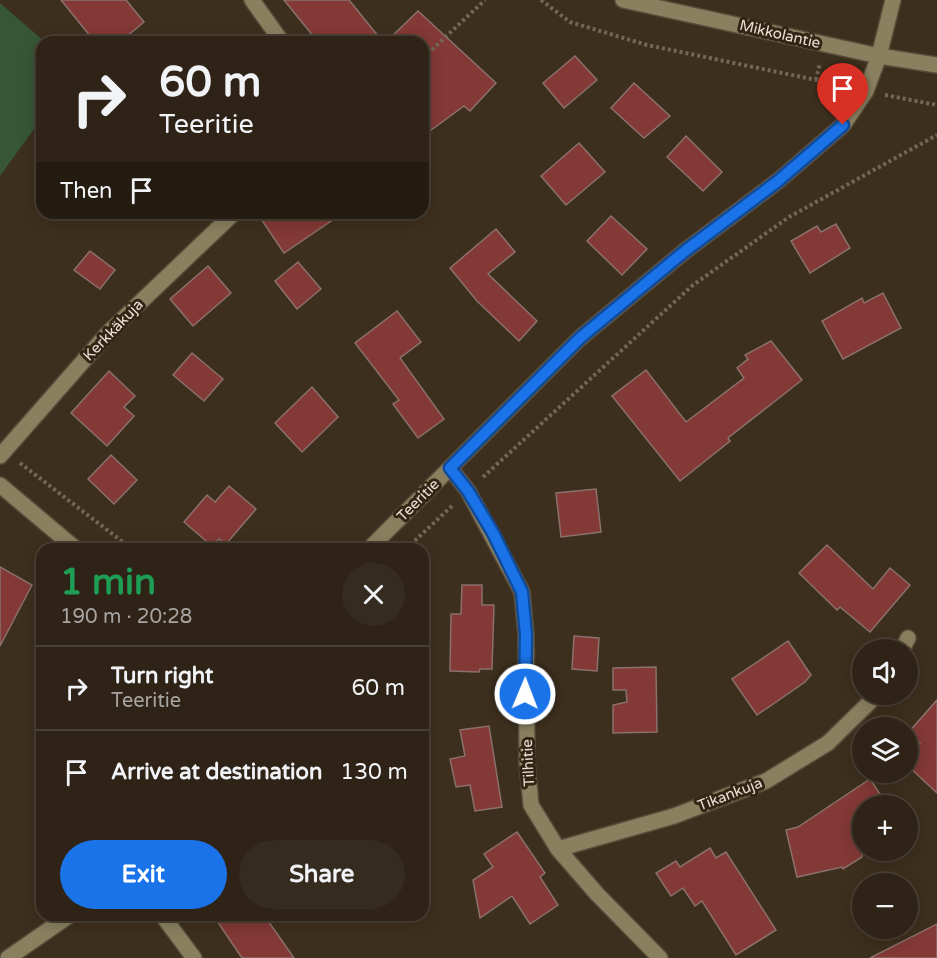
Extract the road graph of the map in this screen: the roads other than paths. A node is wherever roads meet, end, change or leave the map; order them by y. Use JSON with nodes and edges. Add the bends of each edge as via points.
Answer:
{"nodes":[{"id":1,"x":252,"y":0,"type":"edge"},
{"id":2,"x":623,"y":0,"type":"edge"},
{"id":3,"x":893,"y":0,"type":"edge"},
{"id":4,"x":278,"y":36,"type":"edge"},
{"id":5,"x":879,"y":56,"type":"junction"},
{"id":6,"x":937,"y":64,"type":"edge"},
{"id":7,"x":228,"y":219,"type":"edge"},
{"id":8,"x":2,"y":453,"type":"edge"},
{"id":9,"x":450,"y":468,"type":"junction"},
{"id":10,"x":0,"y":485,"type":"edge"},
{"id":11,"x":69,"y":543,"type":"edge"},
{"id":12,"x":375,"y":543,"type":"edge"},
{"id":13,"x":867,"y":705,"type":"edge"},
{"id":14,"x":558,"y":849,"type":"junction"},
{"id":15,"x":61,"y":921,"type":"edge"},
{"id":16,"x":166,"y":921,"type":"edge"},
{"id":17,"x":8,"y":958,"type":"edge"},
{"id":18,"x":194,"y":958,"type":"edge"},
{"id":19,"x":660,"y":958,"type":"edge"}],
"edges":[{"from":1,"to":4,"type":"street"},
{"from":2,"to":5,"type":"street","name":"Mikkolantie"},
{"from":3,"to":5,"type":"street","name":"Teeritie"},
{"from":5,"to":6,"type":"street","name":"Mikkolantie"},
{"from":5,"to":9,"type":"street","name":"Teeritie","via":[[866,91],[843,125],[580,338]]},
{"from":7,"to":8,"type":"street","name":"Kerkkäkuja","via":[[108,333]]},
{"from":9,"to":12,"type":"street","name":"Teeritie"},
{"from":9,"to":14,"type":"street","name":"Tilhitie","via":[[493,533],[522,592],[531,805]]},
{"from":10,"to":11,"type":"street"},
{"from":13,"to":14,"type":"street","name":"Tikankuja","via":[[828,742],[766,781],[674,816]]},
{"from":14,"to":19,"type":"street","name":"Tilhitie"},
{"from":15,"to":17,"type":"street"},
{"from":16,"to":18,"type":"street"}]}
